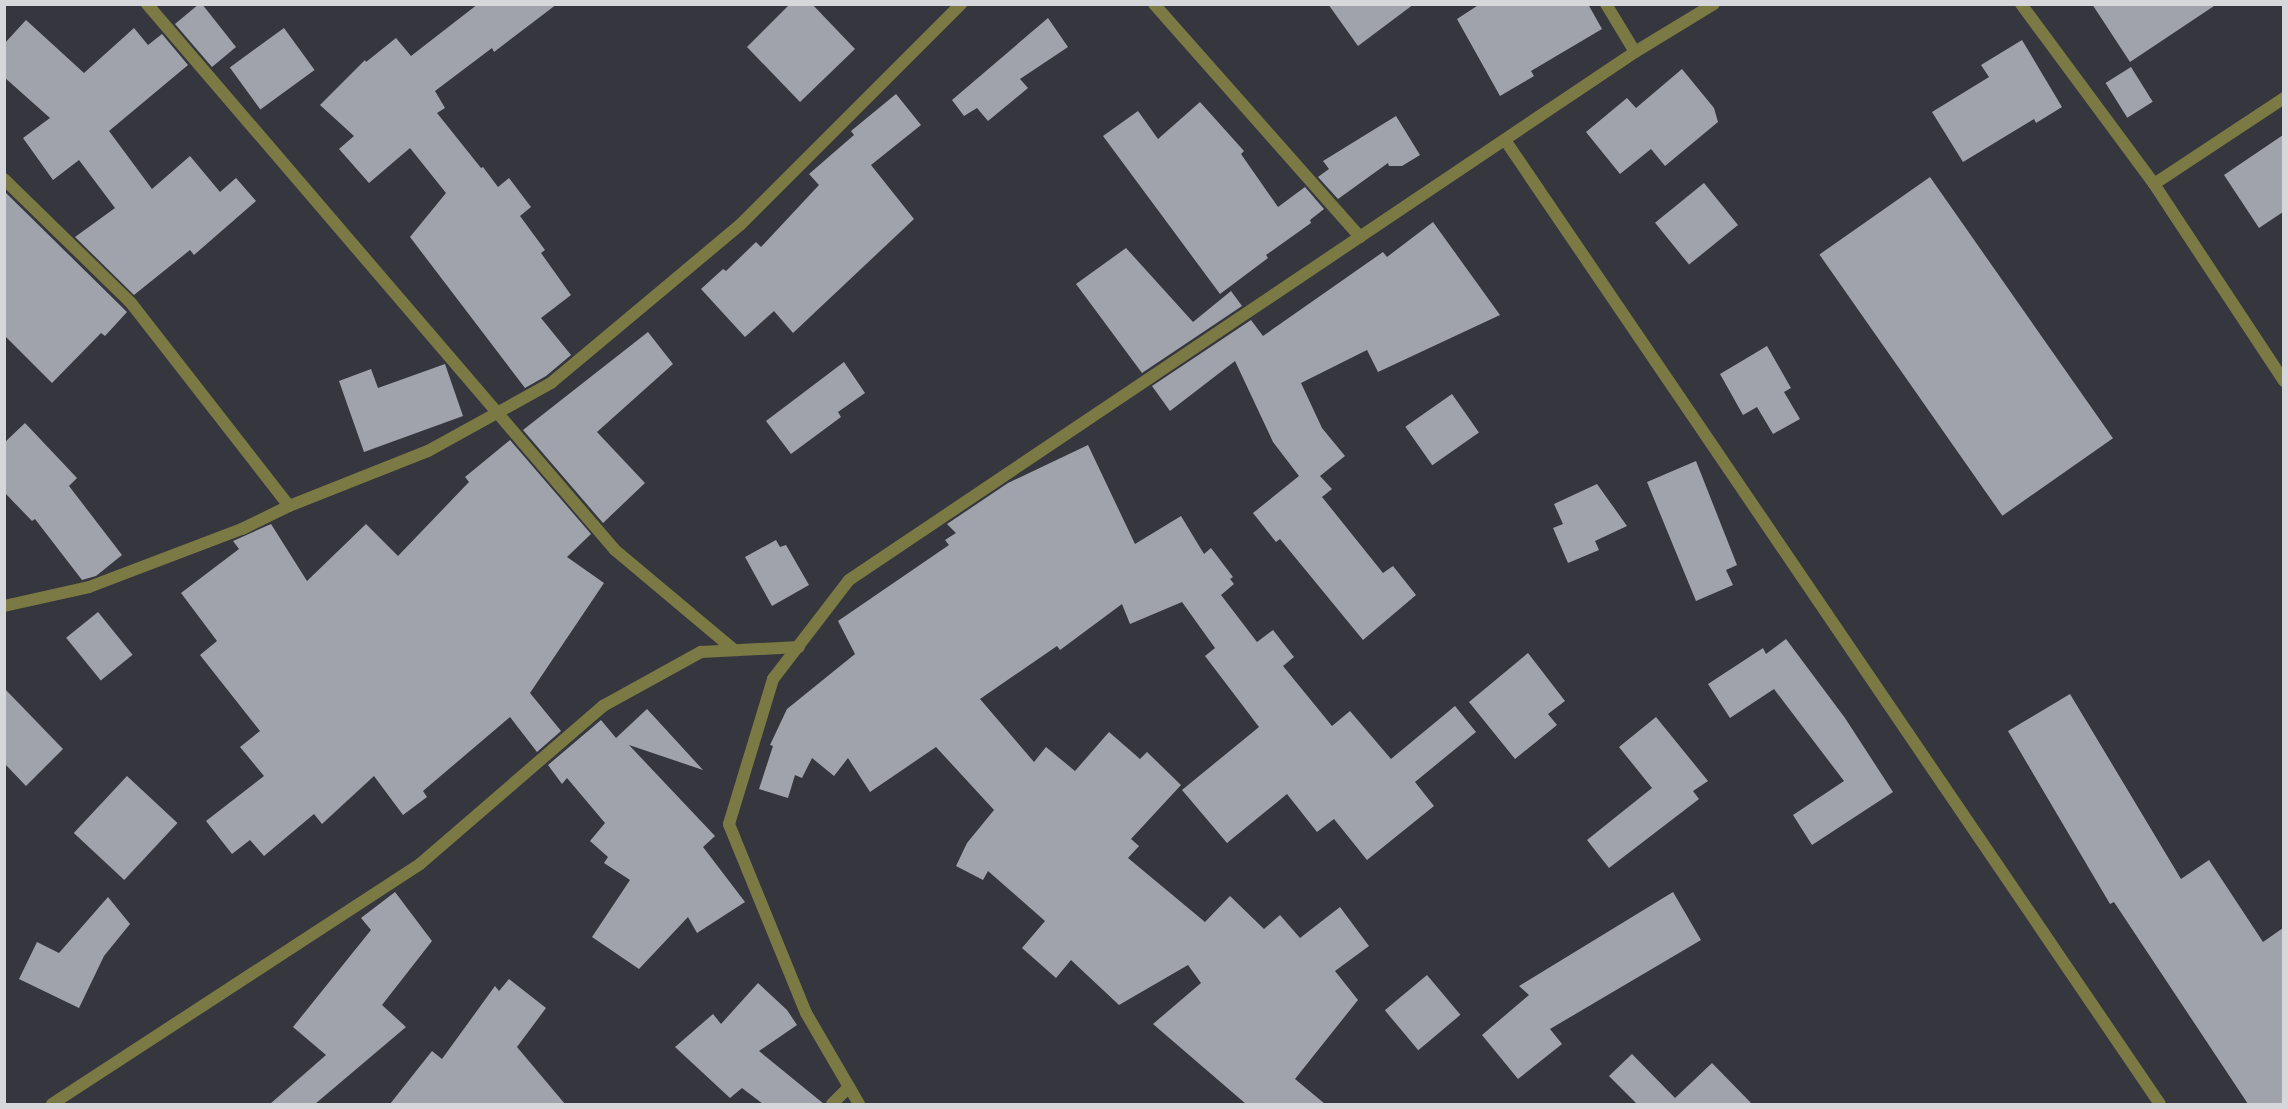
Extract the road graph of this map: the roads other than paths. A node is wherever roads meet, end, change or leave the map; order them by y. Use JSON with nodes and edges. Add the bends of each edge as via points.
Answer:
{"nodes":[{"id":1,"x":147,"y":4,"type":"edge"},
{"id":2,"x":961,"y":4,"type":"edge"},
{"id":3,"x":1154,"y":4,"type":"edge"},
{"id":4,"x":1606,"y":4,"type":"edge"},
{"id":5,"x":1714,"y":4,"type":"edge"},
{"id":6,"x":2021,"y":4,"type":"edge"},
{"id":7,"x":1635,"y":52,"type":"junction"},
{"id":8,"x":2283,"y":98,"type":"edge"},
{"id":9,"x":1505,"y":140,"type":"junction"},
{"id":10,"x":4,"y":178,"type":"edge"},
{"id":11,"x":2154,"y":184,"type":"junction"},
{"id":12,"x":1360,"y":237,"type":"junction"},
{"id":13,"x":2283,"y":381,"type":"edge"},
{"id":14,"x":498,"y":412,"type":"junction"},
{"id":15,"x":290,"y":506,"type":"junction"},
{"id":16,"x":4,"y":606,"type":"edge"},
{"id":17,"x":800,"y":647,"type":"junction"},
{"id":18,"x":734,"y":650,"type":"junction"},
{"id":19,"x":849,"y":1087,"type":"junction"},
{"id":20,"x":51,"y":1104,"type":"edge"},
{"id":21,"x":832,"y":1104,"type":"edge"},
{"id":22,"x":859,"y":1104,"type":"edge"},
{"id":23,"x":2160,"y":1104,"type":"edge"}],
"edges":[{"from":1,"to":14,"type":"street"},
{"from":2,"to":14,"type":"street","via":[[740,225],[551,383]]},
{"from":3,"to":12,"type":"street"},
{"from":4,"to":7,"type":"street"},
{"from":5,"to":7,"type":"street"},
{"from":6,"to":11,"type":"street"},
{"from":7,"to":9,"type":"street"},
{"from":8,"to":11,"type":"street"},
{"from":9,"to":12,"type":"street"},
{"from":9,"to":23,"type":"street"},
{"from":10,"to":15,"type":"street","via":[[130,303]]},
{"from":11,"to":13,"type":"street"},
{"from":12,"to":17,"type":"street","via":[[849,580]]},
{"from":14,"to":15,"type":"street","via":[[428,451]]},
{"from":14,"to":18,"type":"street","via":[[615,550]]},
{"from":15,"to":16,"type":"street","via":[[242,529],[89,587]]},
{"from":17,"to":18,"type":"street"},
{"from":17,"to":19,"type":"street","via":[[773,679],[729,824],[806,1013]]},
{"from":18,"to":20,"type":"street","via":[[700,652],[603,706],[420,864]]},
{"from":19,"to":21,"type":"street"},
{"from":19,"to":22,"type":"street"}]}
